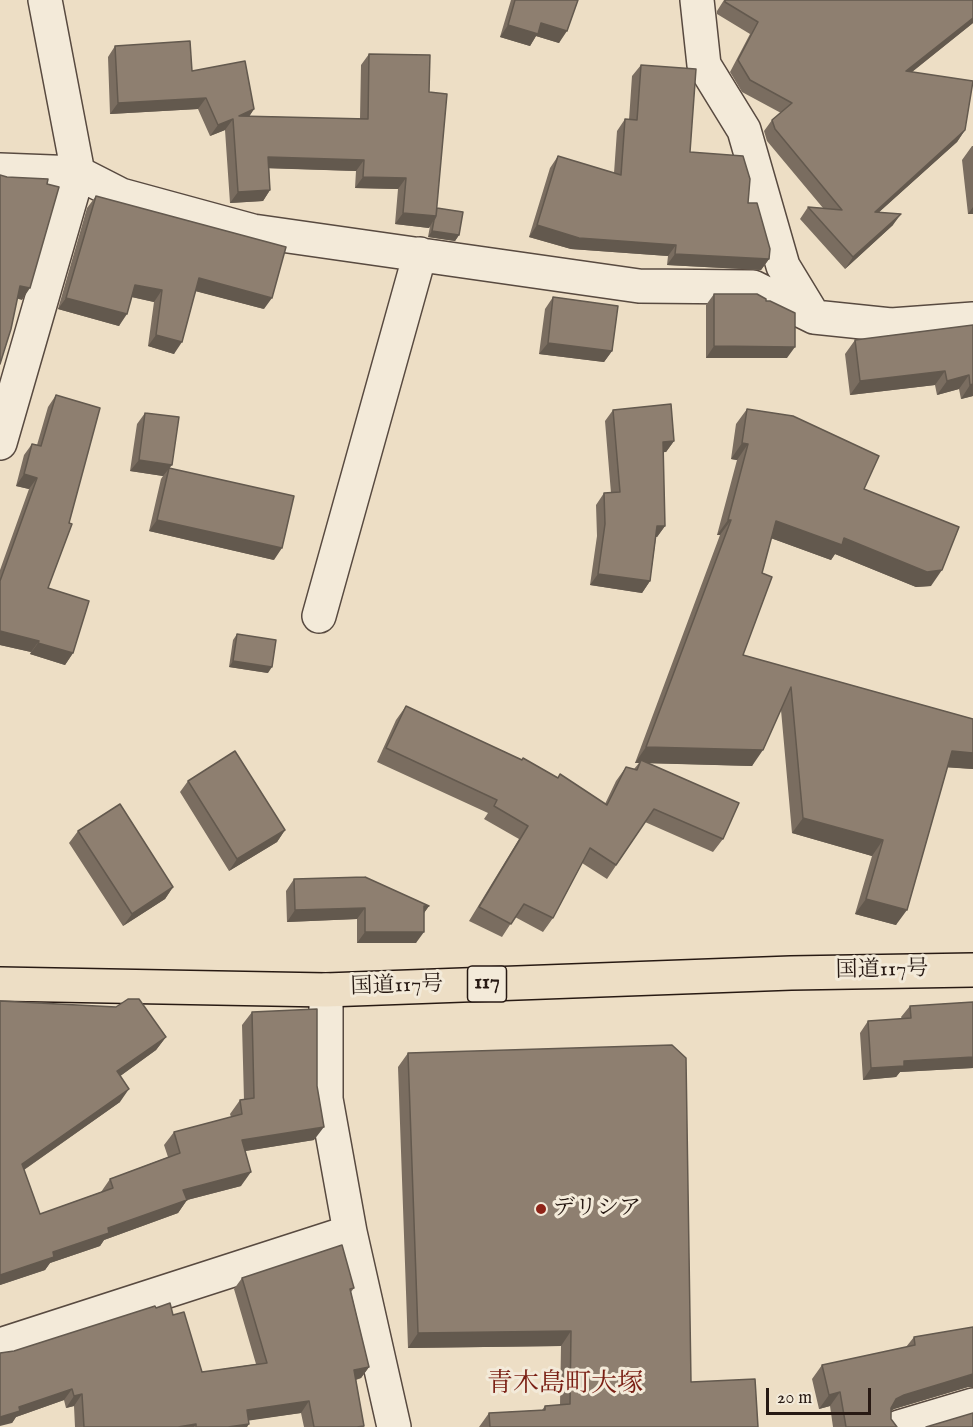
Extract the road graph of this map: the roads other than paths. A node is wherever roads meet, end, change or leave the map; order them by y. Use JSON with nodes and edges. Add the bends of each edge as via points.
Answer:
{"nodes":[{"id":1,"x":45,"y":0,"type":"edge"},
{"id":2,"x":697,"y":0,"type":"edge"},
{"id":3,"x":0,"y":170,"type":"edge"},
{"id":4,"x":78,"y":173,"type":"junction"},
{"id":5,"x":420,"y":254,"type":"junction"},
{"id":6,"x":814,"y":317,"type":"junction"},
{"id":7,"x":973,"y":318,"type":"edge"},
{"id":8,"x":0,"y":443,"type":"edge"},
{"id":9,"x":319,"y":616,"type":"dead end"},
{"id":10,"x":973,"y":970,"type":"edge"},
{"id":11,"x":0,"y":984,"type":"edge"},
{"id":12,"x":326,"y":990,"type":"junction"},
{"id":13,"x":350,"y":1232,"type":"junction"},
{"id":14,"x":0,"y":1345,"type":"edge"},
{"id":15,"x":973,"y":1405,"type":"edge"},
{"id":16,"x":394,"y":1427,"type":"edge"},
{"id":17,"x":899,"y":1427,"type":"edge"}],
"edges":[{"from":1,"to":4,"type":"street"},
{"from":2,"to":6,"type":"street","via":[[704,65],[744,130],[783,266]]},
{"from":3,"to":4,"type":"street"},
{"from":4,"to":5,"type":"street","via":[[121,195],[252,231]]},
{"from":4,"to":8,"type":"street"},
{"from":5,"to":6,"type":"street","via":[[639,286],[753,287]]},
{"from":5,"to":9,"type":"street"},
{"from":6,"to":7,"type":"street","via":[[891,325]]},
{"from":10,"to":12,"type":"highway","name":"国道117号","number":"117"},
{"from":11,"to":12,"type":"highway","name":"国道117号","number":"117"},
{"from":12,"to":13,"type":"street","via":[[326,1099]]},
{"from":13,"to":14,"type":"street"},
{"from":13,"to":16,"type":"street"},
{"from":15,"to":17,"type":"street"}]}
